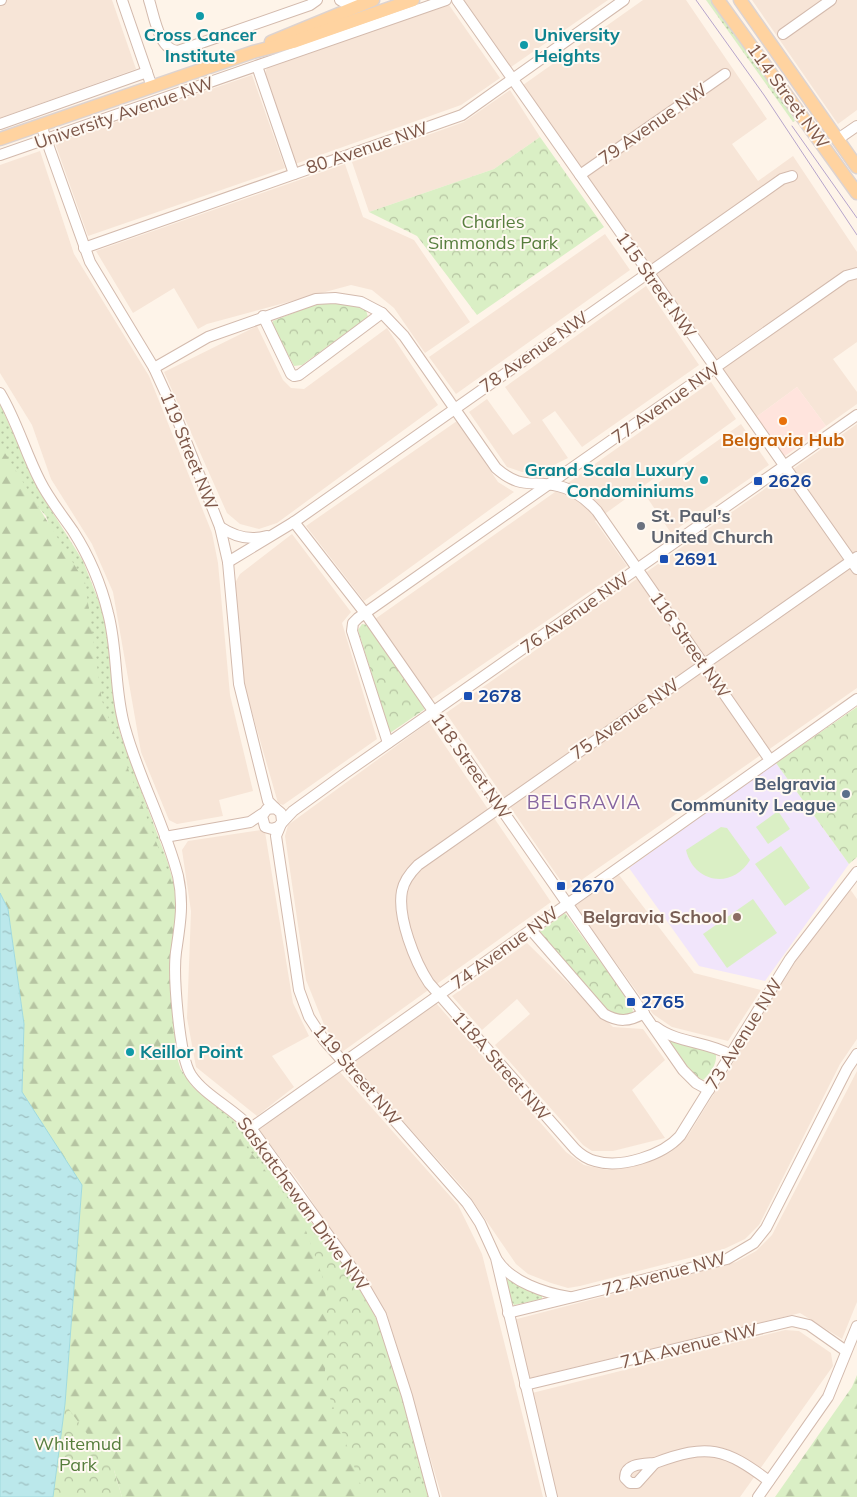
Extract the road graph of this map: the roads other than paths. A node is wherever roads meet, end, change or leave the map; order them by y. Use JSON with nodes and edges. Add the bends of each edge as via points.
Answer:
{"nodes":[{"id":1,"x":122,"y":0,"type":"edge"},
{"id":2,"x":149,"y":0,"type":"edge"},
{"id":3,"x":317,"y":0,"type":"edge"},
{"id":4,"x":340,"y":0,"type":"edge"},
{"id":5,"x":372,"y":0,"type":"edge"},
{"id":6,"x":394,"y":0,"type":"edge"},
{"id":7,"x":413,"y":0,"type":"edge"},
{"id":8,"x":446,"y":0,"type":"edge"},
{"id":9,"x":457,"y":0,"type":"edge"},
{"id":10,"x":624,"y":0,"type":"edge"},
{"id":11,"x":718,"y":0,"type":"edge"},
{"id":12,"x":740,"y":0,"type":"edge"},
{"id":13,"x":831,"y":0,"type":"edge"},
{"id":14,"x":360,"y":5,"type":"junction"},
{"id":15,"x":368,"y":16,"type":"junction"},
{"id":16,"x":783,"y":34,"type":"dead end"},
{"id":17,"x":253,"y":52,"type":"junction"},
{"id":18,"x":257,"y":66,"type":"junction"},
{"id":19,"x":147,"y":72,"type":"junction"},
{"id":20,"x":725,"y":74,"type":"dead end"},
{"id":21,"x":513,"y":80,"type":"junction"},
{"id":22,"x":152,"y":87,"type":"junction"},
{"id":23,"x":0,"y":124,"type":"edge"},
{"id":24,"x":41,"y":125,"type":"junction"},
{"id":25,"x":857,"y":126,"type":"edge"},
{"id":26,"x":0,"y":139,"type":"edge"},
{"id":27,"x":838,"y":139,"type":"junction"},
{"id":28,"x":46,"y":140,"type":"junction"},
{"id":29,"x":0,"y":155,"type":"edge"},
{"id":30,"x":857,"y":167,"type":"edge"},
{"id":31,"x":294,"y":174,"type":"junction"},
{"id":32,"x":580,"y":175,"type":"junction"},
{"id":33,"x":792,"y":176,"type":"dead end"},
{"id":34,"x":857,"y":193,"type":"edge"},
{"id":35,"x":84,"y":248,"type":"junction"},
{"id":36,"x":648,"y":273,"type":"junction"},
{"id":37,"x":857,"y":273,"type":"edge"},
{"id":38,"x":382,"y":313,"type":"junction"},
{"id":39,"x":263,"y":316,"type":"junction"},
{"id":40,"x":154,"y":368,"type":"junction"},
{"id":41,"x":714,"y":369,"type":"junction"},
{"id":42,"x":0,"y":393,"type":"edge"},
{"id":43,"x":454,"y":408,"type":"junction"},
{"id":44,"x":857,"y":415,"type":"edge"},
{"id":45,"x":784,"y":466,"type":"junction"},
{"id":46,"x":550,"y":485,"type":"junction"},
{"id":47,"x":294,"y":522,"type":"junction"},
{"id":48,"x":220,"y":527,"type":"junction"},
{"id":49,"x":277,"y":533,"type":"junction"},
{"id":50,"x":228,"y":562,"type":"junction"},
{"id":51,"x":855,"y":562,"type":"edge"},
{"id":52,"x":638,"y":569,"type":"junction"},
{"id":53,"x":365,"y":613,"type":"junction"},
{"id":54,"x":703,"y":664,"type":"junction"},
{"id":55,"x":857,"y":699,"type":"edge"},
{"id":56,"x":434,"y":711,"type":"junction"},
{"id":57,"x":388,"y":743,"type":"junction"},
{"id":58,"x":770,"y":760,"type":"junction"},
{"id":59,"x":274,"y":806,"type":"junction"},
{"id":60,"x":500,"y":808,"type":"junction"},
{"id":61,"x":293,"y":811,"type":"junction"},
{"id":62,"x":263,"y":813,"type":"junction"},
{"id":63,"x":250,"y":822,"type":"junction"},
{"id":64,"x":281,"y":823,"type":"junction"},
{"id":65,"x":270,"y":830,"type":"junction"},
{"id":66,"x":165,"y":837,"type":"junction"},
{"id":67,"x":855,"y":877,"type":"edge"},
{"id":68,"x":402,"y":889,"type":"joint"},
{"id":69,"x":567,"y":903,"type":"junction"},
{"id":70,"x":531,"y":930,"type":"junction"},
{"id":71,"x":439,"y":995,"type":"junction"},
{"id":72,"x":644,"y":1013,"type":"junction"},
{"id":73,"x":651,"y":1023,"type":"junction"},
{"id":74,"x":729,"y":1054,"type":"junction"},
{"id":75,"x":857,"y":1054,"type":"edge"},
{"id":76,"x":343,"y":1062,"type":"junction"},
{"id":77,"x":709,"y":1090,"type":"junction"},
{"id":78,"x":251,"y":1128,"type":"junction"},
{"id":79,"x":609,"y":1164,"type":"joint"},
{"id":80,"x":496,"y":1258,"type":"junction"},
{"id":81,"x":573,"y":1297,"type":"junction"},
{"id":82,"x":508,"y":1314,"type":"junction"},
{"id":83,"x":857,"y":1326,"type":"edge"},
{"id":84,"x":846,"y":1351,"type":"junction"},
{"id":85,"x":525,"y":1385,"type":"junction"},
{"id":86,"x":655,"y":1462,"type":"dead end"},
{"id":87,"x":769,"y":1481,"type":"junction"},
{"id":88,"x":434,"y":1497,"type":"edge"},
{"id":89,"x":552,"y":1497,"type":"edge"},
{"id":90,"x":758,"y":1497,"type":"edge"}],
"edges":[{"from":1,"to":19,"type":"street"},
{"from":2,"to":3,"type":"street","via":[[162,38],[172,51]]},
{"from":4,"to":14,"type":"street","via":[[345,4]]},
{"from":5,"to":14,"type":"main road","name":"University Avenue NW"},
{"from":6,"to":15,"type":"main road"},
{"from":7,"to":15,"type":"main road","name":"University Avenue NW"},
{"from":8,"to":18,"type":"street","name":"University Avenue NW"},
{"from":9,"to":21,"type":"street","name":"115 Street NW"},
{"from":10,"to":21,"type":"street","name":"80 Avenue NW"},
{"from":11,"to":34,"type":"main road","name":"114 Street NW"},
{"from":12,"to":27,"type":"main road","name":"114 Street NW"},
{"from":13,"to":16,"type":"street"},
{"from":14,"to":17,"type":"main road","name":"University Avenue NW","via":[[290,33]]},
{"from":15,"to":17,"type":"main road","name":"University Avenue NW"},
{"from":17,"to":22,"type":"main road","name":"University Avenue NW"},
{"from":18,"to":28,"type":"street","name":"University Avenue NW"},
{"from":18,"to":31,"type":"street"},
{"from":19,"to":22,"type":"street"},
{"from":19,"to":23,"type":"street","name":"University Avenue NW"},
{"from":20,"to":32,"type":"street","name":"79 Avenue NW"},
{"from":21,"to":31,"type":"street","name":"80 Avenue NW","via":[[462,115]]},
{"from":21,"to":32,"type":"street","name":"115 Street NW"},
{"from":22,"to":24,"type":"main road","name":"University Avenue NW"},
{"from":24,"to":26,"type":"main road","name":"University Avenue NW"},
{"from":24,"to":28,"type":"street","name":"119 Street NW"},
{"from":25,"to":27,"type":"street"},
{"from":27,"to":30,"type":"main road","name":"114 Street NW"},
{"from":28,"to":29,"type":"street","name":"University Avenue NW"},
{"from":28,"to":35,"type":"street","name":"119 Street NW"},
{"from":31,"to":35,"type":"street","name":"80 Avenue NW"},
{"from":32,"to":36,"type":"street","name":"115 Street NW"},
{"from":33,"to":36,"type":"street","name":"78 Avenue NW","via":[[782,178]]},
{"from":35,"to":40,"type":"street","name":"119 Street NW","via":[[98,277]]},
{"from":36,"to":41,"type":"street","name":"115 Street NW"},
{"from":36,"to":43,"type":"street","name":"78 Avenue NW"},
{"from":37,"to":41,"type":"street","name":"77 Avenue NW","via":[[846,276]]},
{"from":38,"to":39,"type":"street","via":[[352,300],[325,298]]},
{"from":38,"to":39,"type":"street","via":[[294,376]]},
{"from":38,"to":43,"type":"street","name":"116 Street NW","via":[[404,336]]},
{"from":39,"to":40,"type":"street","via":[[208,337]]},
{"from":40,"to":48,"type":"street","name":"119 Street NW"},
{"from":41,"to":45,"type":"street","name":"115 Street NW"},
{"from":41,"to":46,"type":"street","name":"77 Avenue NW"},
{"from":42,"to":66,"type":"street","name":"Saskatchewan Drive NW","via":[[18,425],[40,482],[74,532],[100,584],[113,633],[124,726]]},
{"from":43,"to":46,"type":"street","name":"116 Street NW","via":[[502,474],[522,483]]},
{"from":43,"to":47,"type":"street","name":"78 Avenue NW"},
{"from":44,"to":45,"type":"street","name":"76 Avenue NW"},
{"from":45,"to":51,"type":"street","name":"115 Street NW"},
{"from":45,"to":52,"type":"street","name":"76 Avenue NW"},
{"from":46,"to":52,"type":"street","name":"116 Street NW","via":[[572,491],[591,505]]},
{"from":46,"to":53,"type":"street","name":"77 Avenue NW"},
{"from":47,"to":49,"type":"street","name":"78 Avenue NW"},
{"from":47,"to":53,"type":"street","name":"118 Street NW"},
{"from":48,"to":49,"type":"street","name":"78 Avenue NW","via":[[230,534],[250,538]]},
{"from":48,"to":50,"type":"street","name":"119 Street NW"},
{"from":49,"to":50,"type":"street","name":"78 Avenue NW"},
{"from":50,"to":59,"type":"street","name":"119 Street NW","via":[[238,684]]},
{"from":51,"to":54,"type":"street","name":"75 Avenue NW"},
{"from":52,"to":54,"type":"street","name":"116 Street NW"},
{"from":52,"to":56,"type":"street","name":"76 Avenue NW"},
{"from":53,"to":56,"type":"street","name":"118 Street NW"},
{"from":53,"to":57,"type":"street","name":"77 Avenue NW","via":[[353,623],[352,631]]},
{"from":54,"to":58,"type":"street","name":"116 Street NW"},
{"from":54,"to":60,"type":"street","name":"75 Avenue NW"},
{"from":55,"to":58,"type":"street","name":"74 Avenue NW"},
{"from":56,"to":57,"type":"street","name":"76 Avenue NW"},
{"from":56,"to":60,"type":"street","name":"118 Street NW"},
{"from":57,"to":61,"type":"street","name":"76 Avenue NW"},
{"from":58,"to":69,"type":"street","name":"74 Avenue NW"},
{"from":59,"to":61,"type":"street"},
{"from":59,"to":62,"type":"street"},
{"from":59,"to":64,"type":"street","via":[[282,814]]},
{"from":60,"to":68,"type":"street","name":"75 Avenue NW","via":[[418,865]]},
{"from":60,"to":69,"type":"street","name":"118 Street NW"},
{"from":61,"to":64,"type":"street","name":"76 Avenue NW"},
{"from":62,"to":63,"type":"street"},
{"from":62,"to":65,"type":"street","via":[[262,821]]},
{"from":63,"to":65,"type":"street"},
{"from":63,"to":66,"type":"street"},
{"from":64,"to":65,"type":"street"},
{"from":65,"to":76,"type":"street","name":"119 Street NW","via":[[303,1003],[315,1028]]},
{"from":66,"to":78,"type":"street","name":"Saskatchewan Drive NW","via":[[180,890],[182,916],[176,954],[180,1036],[185,1064],[201,1086],[232,1108]]},
{"from":67,"to":74,"type":"street","name":"73 Avenue NW","via":[[790,960]]},
{"from":68,"to":71,"type":"street","name":"118A Street NW","via":[[402,909],[414,958]]},
{"from":69,"to":70,"type":"street","name":"74 Avenue NW"},
{"from":69,"to":72,"type":"street","name":"118 Street NW"},
{"from":70,"to":71,"type":"street","name":"74 Avenue NW"},
{"from":70,"to":72,"type":"street","via":[[604,1014],[626,1021]]},
{"from":71,"to":76,"type":"street","name":"74 Avenue NW"},
{"from":71,"to":79,"type":"street","name":"118A Street NW","via":[[575,1150],[585,1158]]},
{"from":72,"to":73,"type":"street","name":"118 Street NW"},
{"from":73,"to":74,"type":"street","name":"118 Street NW","via":[[664,1033],[705,1043]]},
{"from":73,"to":77,"type":"street","name":"118 Street NW","via":[[683,1070]]},
{"from":74,"to":77,"type":"street","name":"73 Avenue NW"},
{"from":75,"to":81,"type":"street","name":"72 Avenue NW","via":[[776,1212],[754,1243],[727,1259]]},
{"from":76,"to":78,"type":"street","name":"74 Avenue NW"},
{"from":76,"to":80,"type":"street","name":"119 Street NW","via":[[467,1203]]},
{"from":77,"to":79,"type":"street","name":"73 Avenue NW","via":[[688,1125],[668,1147]]},
{"from":78,"to":88,"type":"street","name":"Saskatchewan Drive NW","via":[[360,1279],[381,1316]]},
{"from":80,"to":81,"type":"street","name":"119 Street NW","via":[[509,1272],[529,1284]]},
{"from":80,"to":82,"type":"street","name":"119 Street NW"},
{"from":81,"to":82,"type":"street","name":"72 Avenue NW"},
{"from":82,"to":85,"type":"street","name":"119 Street NW"},
{"from":83,"to":84,"type":"street"},
{"from":84,"to":85,"type":"street","name":"71A Avenue NW","via":[[809,1325],[792,1321]]},
{"from":84,"to":87,"type":"street","via":[[828,1397]]},
{"from":85,"to":89,"type":"street","name":"119 Street NW"},
{"from":86,"to":87,"type":"street","via":[[689,1452],[722,1453],[737,1458]]},
{"from":87,"to":90,"type":"street"}]}
